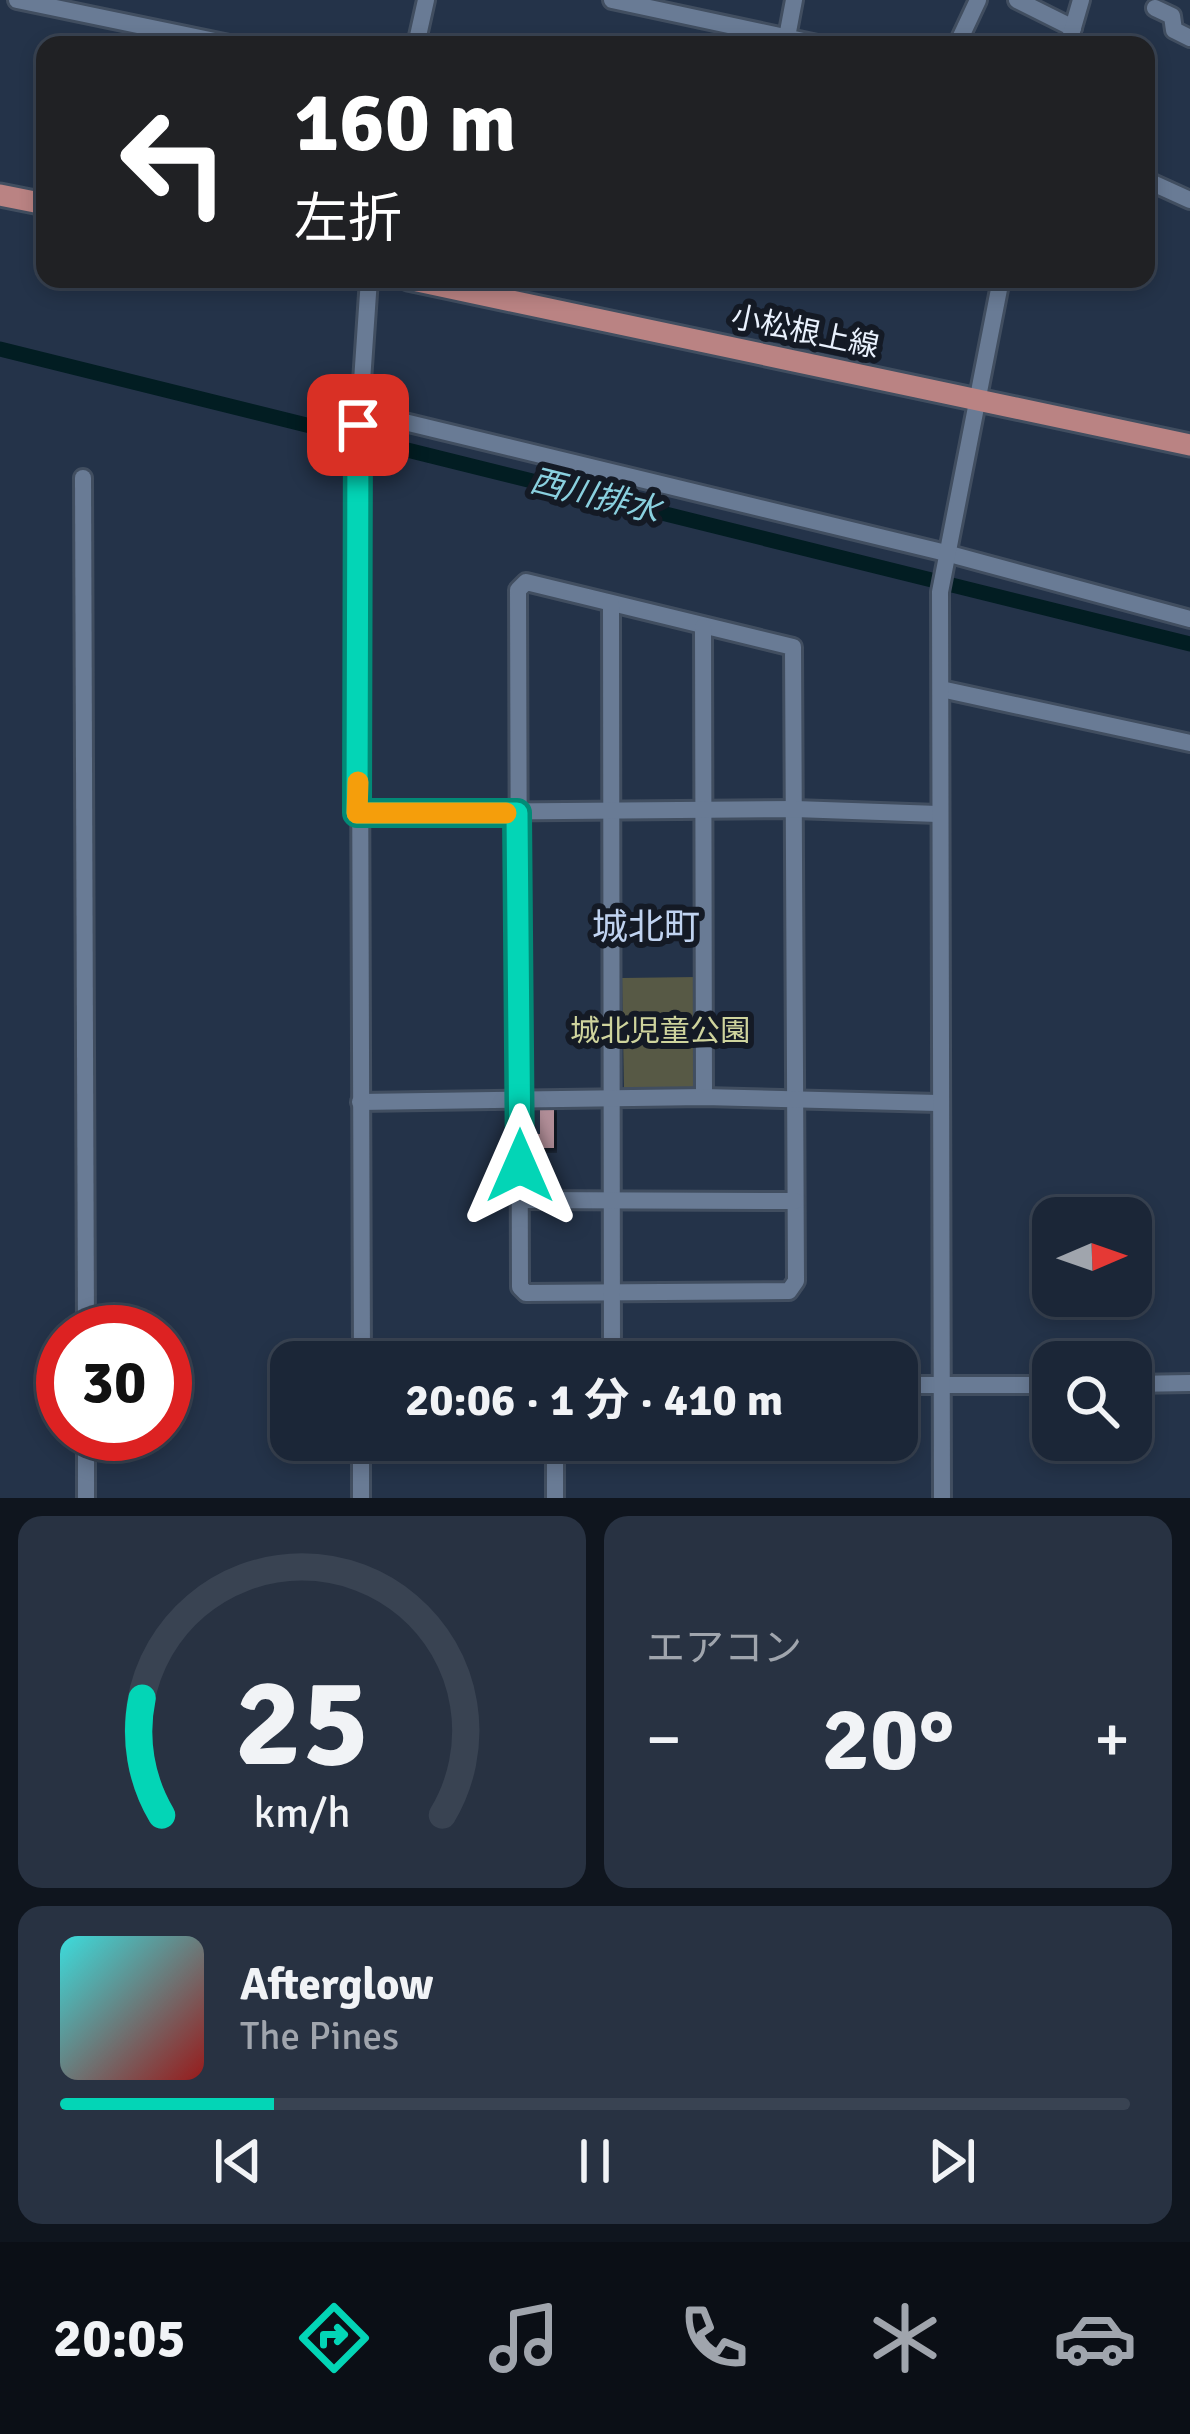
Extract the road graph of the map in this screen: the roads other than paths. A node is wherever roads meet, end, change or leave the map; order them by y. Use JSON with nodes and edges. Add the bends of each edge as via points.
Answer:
{"nodes":[{"id":1,"x":17,"y":0,"type":"edge"},
{"id":2,"x":426,"y":0,"type":"edge"},
{"id":3,"x":612,"y":0,"type":"edge"},
{"id":4,"x":794,"y":0,"type":"edge"},
{"id":5,"x":978,"y":0,"type":"edge"},
{"id":6,"x":1017,"y":0,"type":"edge"},
{"id":7,"x":1081,"y":0,"type":"edge"},
{"id":8,"x":1155,"y":8,"type":"dead end"},
{"id":9,"x":191,"y":36,"type":"edge"},
{"id":10,"x":418,"y":36,"type":"edge"},
{"id":11,"x":742,"y":36,"type":"edge"},
{"id":12,"x":787,"y":36,"type":"edge"},
{"id":13,"x":961,"y":36,"type":"edge"},
{"id":14,"x":1071,"y":36,"type":"edge"},
{"id":15,"x":1190,"y":38,"type":"edge"},
{"id":16,"x":1155,"y":184,"type":"edge"},
{"id":17,"x":0,"y":195,"type":"edge"},
{"id":18,"x":1190,"y":200,"type":"edge"},
{"id":19,"x":36,"y":202,"type":"edge"},
{"id":20,"x":368,"y":288,"type":"edge"},
{"id":21,"x":450,"y":288,"type":"edge"},
{"id":22,"x":999,"y":288,"type":"edge"},
{"id":23,"x":974,"y":399,"type":"junction"},
{"id":24,"x":359,"y":418,"type":"junction"},
{"id":25,"x":1190,"y":445,"type":"edge"},
{"id":26,"x":82,"y":478,"type":"dead end"},
{"id":27,"x":945,"y":560,"type":"junction"},
{"id":28,"x":611,"y":604,"type":"junction"},
{"id":29,"x":1190,"y":619,"type":"edge"},
{"id":30,"x":703,"y":627,"type":"junction"},
{"id":31,"x":941,"y":689,"type":"junction"},
{"id":32,"x":1190,"y":743,"type":"edge"},
{"id":33,"x":795,"y":809,"type":"junction"},
{"id":34,"x":702,"y":811,"type":"junction"},
{"id":35,"x":357,"y":813,"type":"junction"},
{"id":36,"x":517,"y":813,"type":"junction"},
{"id":37,"x":613,"y":813,"type":"junction"},
{"id":38,"x":938,"y":814,"type":"junction"},
{"id":39,"x":520,"y":1097,"type":"junction"},
{"id":40,"x":704,"y":1097,"type":"junction"},
{"id":41,"x":612,"y":1098,"type":"junction"},
{"id":42,"x":797,"y":1099,"type":"junction"},
{"id":43,"x":360,"y":1102,"type":"junction"},
{"id":44,"x":938,"y":1103,"type":"junction"},
{"id":45,"x":610,"y":1199,"type":"junction"},
{"id":46,"x":519,"y":1200,"type":"junction"},
{"id":47,"x":795,"y":1202,"type":"junction"},
{"id":48,"x":610,"y":1295,"type":"junction"},
{"id":49,"x":86,"y":1305,"type":"edge"},
{"id":50,"x":362,"y":1341,"type":"edge"},
{"id":51,"x":611,"y":1341,"type":"edge"},
{"id":52,"x":1190,"y":1383,"type":"edge"},
{"id":53,"x":1032,"y":1384,"type":"edge"},
{"id":54,"x":1152,"y":1384,"type":"edge"},
{"id":55,"x":918,"y":1385,"type":"edge"},
{"id":56,"x":941,"y":1386,"type":"junction"},
{"id":57,"x":86,"y":1461,"type":"edge"},
{"id":58,"x":361,"y":1461,"type":"edge"},
{"id":59,"x":555,"y":1461,"type":"edge"},
{"id":60,"x":86,"y":1498,"type":"edge"},
{"id":61,"x":361,"y":1498,"type":"edge"},
{"id":62,"x":555,"y":1498,"type":"edge"},
{"id":63,"x":942,"y":1498,"type":"edge"}],
"edges":[{"from":1,"to":9,"type":"street"},
{"from":2,"to":10,"type":"street"},
{"from":3,"to":11,"type":"street"},
{"from":4,"to":12,"type":"street"},
{"from":5,"to":13,"type":"street"},
{"from":6,"to":14,"type":"street"},
{"from":7,"to":14,"type":"street"},
{"from":8,"to":15,"type":"street"},
{"from":16,"to":18,"type":"street"},
{"from":17,"to":19,"type":"main road"},
{"from":20,"to":24,"type":"street"},
{"from":21,"to":23,"type":"main road","name":"小松根上線"},
{"from":22,"to":23,"type":"street"},
{"from":23,"to":25,"type":"main road","name":"小松根上線"},
{"from":23,"to":27,"type":"street"},
{"from":24,"to":27,"type":"street"},
{"from":24,"to":35,"type":"street"},
{"from":26,"to":49,"type":"street"},
{"from":27,"to":29,"type":"street"},
{"from":27,"to":31,"type":"street"},
{"from":28,"to":30,"type":"street"},
{"from":28,"to":36,"type":"street","via":[[526,582],[518,590]]},
{"from":28,"to":37,"type":"street"},
{"from":30,"to":33,"type":"street","via":[[793,647]]},
{"from":30,"to":34,"type":"street"},
{"from":31,"to":32,"type":"street"},
{"from":31,"to":38,"type":"street"},
{"from":33,"to":34,"type":"street"},
{"from":33,"to":38,"type":"street"},
{"from":33,"to":42,"type":"street"},
{"from":34,"to":37,"type":"street"},
{"from":34,"to":40,"type":"street"},
{"from":35,"to":36,"type":"street"},
{"from":35,"to":43,"type":"street"},
{"from":36,"to":37,"type":"street"},
{"from":36,"to":39,"type":"street"},
{"from":37,"to":41,"type":"street"},
{"from":38,"to":44,"type":"street"},
{"from":39,"to":41,"type":"street"},
{"from":39,"to":43,"type":"street"},
{"from":39,"to":46,"type":"street"},
{"from":40,"to":41,"type":"street"},
{"from":40,"to":42,"type":"street"},
{"from":41,"to":45,"type":"street"},
{"from":42,"to":44,"type":"street"},
{"from":42,"to":47,"type":"street"},
{"from":43,"to":50,"type":"street"},
{"from":44,"to":56,"type":"street"},
{"from":45,"to":46,"type":"street"},
{"from":45,"to":47,"type":"street"},
{"from":45,"to":48,"type":"street"},
{"from":46,"to":48,"type":"street","via":[[526,1293]]},
{"from":47,"to":48,"type":"street","via":[[796,1281],[788,1291]]},
{"from":48,"to":51,"type":"street"},
{"from":52,"to":54,"type":"street"},
{"from":53,"to":56,"type":"street"},
{"from":55,"to":56,"type":"street"},
{"from":56,"to":63,"type":"street"},
{"from":57,"to":60,"type":"street"},
{"from":58,"to":61,"type":"street"},
{"from":59,"to":62,"type":"street"}]}
